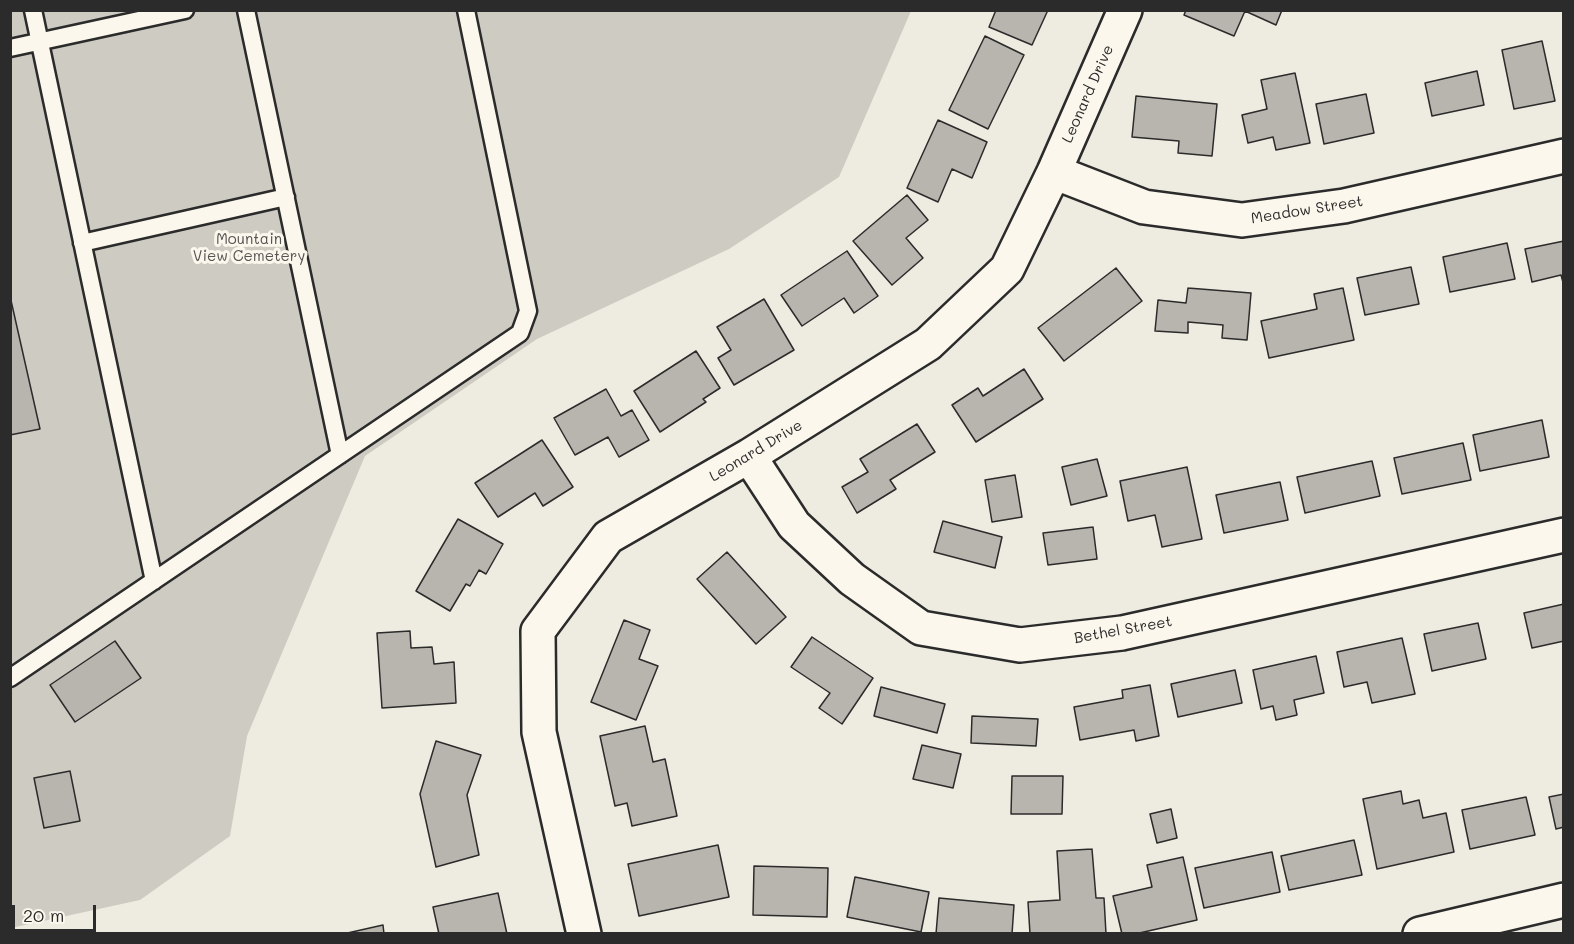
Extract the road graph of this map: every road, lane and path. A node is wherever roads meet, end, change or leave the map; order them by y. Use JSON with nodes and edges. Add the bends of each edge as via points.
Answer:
{"nodes":[{"id":1,"x":33,"y":10,"type":"edge"},
{"id":2,"x":185,"y":10,"type":"edge"},
{"id":3,"x":246,"y":10,"type":"edge"},
{"id":4,"x":466,"y":10,"type":"edge"},
{"id":5,"x":1125,"y":10,"type":"edge"},
{"id":6,"x":40,"y":42,"type":"junction"},
{"id":7,"x":10,"y":48,"type":"edge"},
{"id":8,"x":1563,"y":156,"type":"edge"},
{"id":9,"x":1054,"y":172,"type":"junction"},
{"id":10,"x":286,"y":197,"type":"junction"},
{"id":11,"x":82,"y":243,"type":"junction"},
{"id":12,"x":340,"y":455,"type":"junction"},
{"id":13,"x":749,"y":456,"type":"junction"},
{"id":14,"x":1563,"y":535,"type":"edge"},
{"id":15,"x":154,"y":581,"type":"junction"},
{"id":16,"x":10,"y":678,"type":"edge"},
{"id":17,"x":1563,"y":900,"type":"edge"},
{"id":18,"x":584,"y":933,"type":"edge"},
{"id":19,"x":1420,"y":933,"type":"edge"}],
"edges":[{"from":1,"to":6,"type":"lane"},
{"from":2,"to":6,"type":"lane"},
{"from":3,"to":10,"type":"lane"},
{"from":4,"to":12,"type":"lane","via":[[528,311],[520,333]]},
{"from":5,"to":9,"type":"street","name":"Leonard Drive"},
{"from":6,"to":7,"type":"lane"},
{"from":6,"to":11,"type":"lane"},
{"from":8,"to":9,"type":"street","name":"Meadow Street","via":[[1344,206],[1242,220],[1144,207]]},
{"from":9,"to":13,"type":"street","name":"Leonard Drive","via":[[1007,269],[928,344]]},
{"from":10,"to":11,"type":"lane"},
{"from":10,"to":12,"type":"lane"},
{"from":11,"to":15,"type":"lane"},
{"from":12,"to":15,"type":"lane"},
{"from":13,"to":14,"type":"street","name":"Bethel Street","via":[[794,525],[852,579],[921,628],[1020,645],[1122,633]]},
{"from":13,"to":18,"type":"street","name":"Leonard Drive","via":[[608,537],[538,631],[539,732]]},
{"from":15,"to":16,"type":"lane"},
{"from":17,"to":19,"type":"street"}]}
